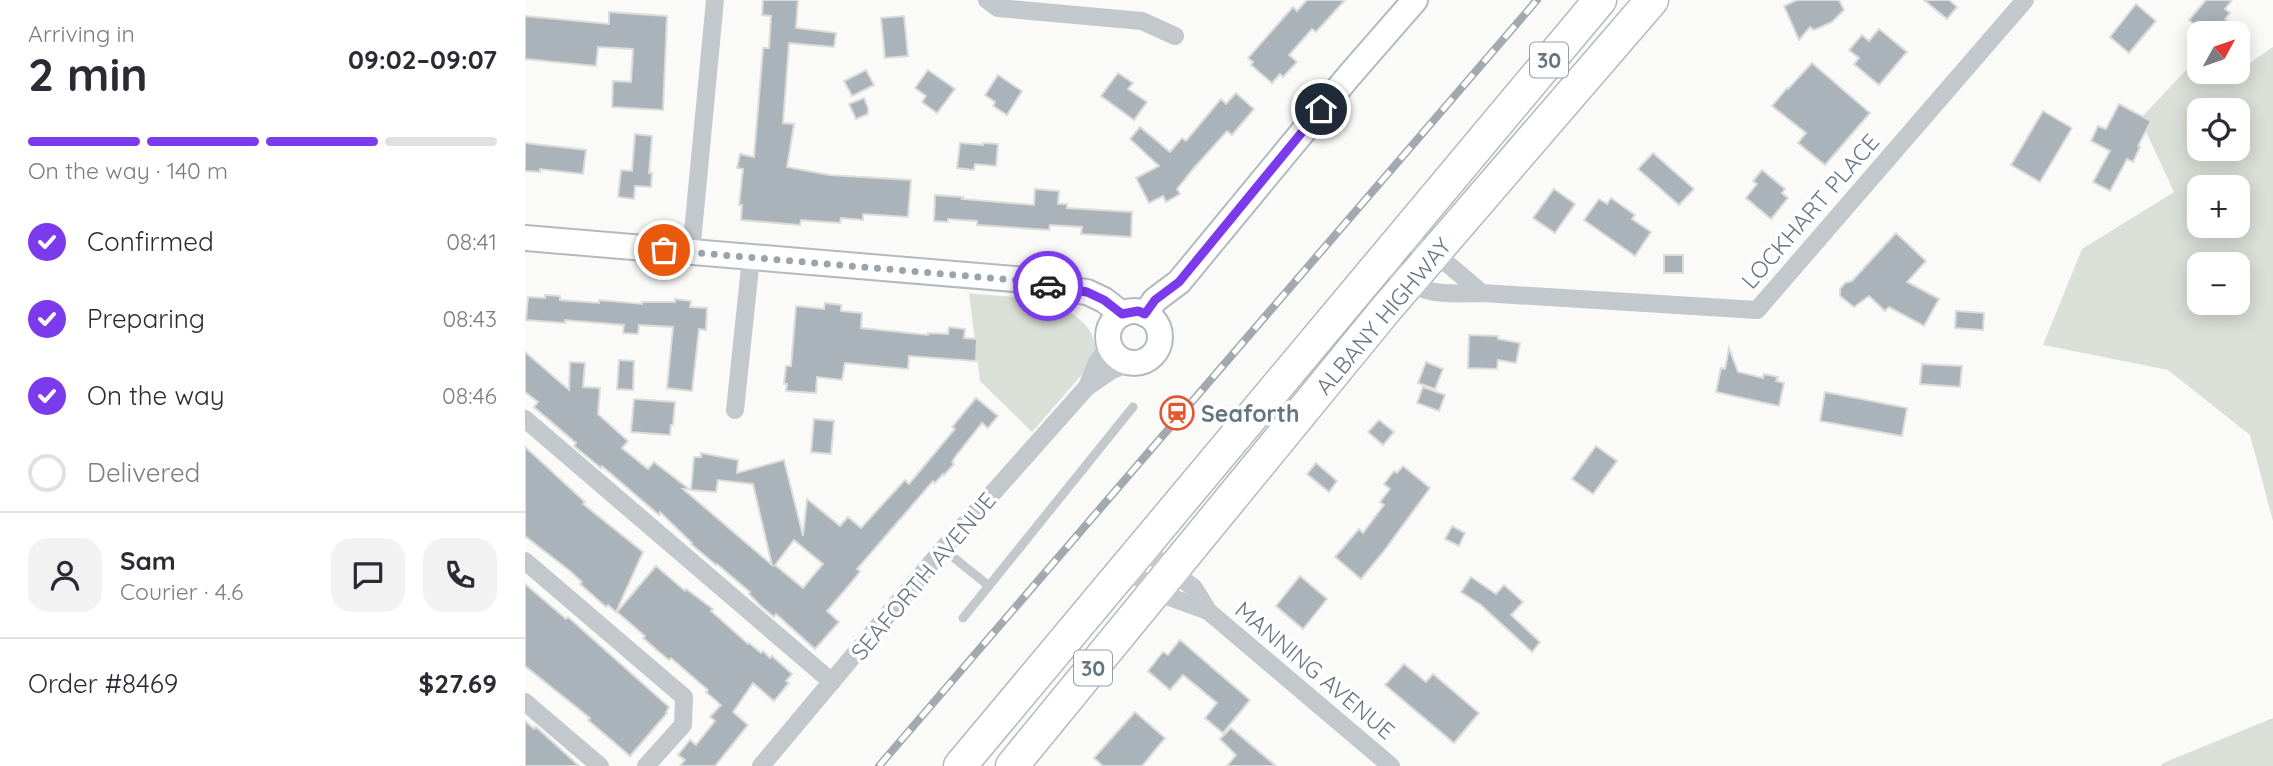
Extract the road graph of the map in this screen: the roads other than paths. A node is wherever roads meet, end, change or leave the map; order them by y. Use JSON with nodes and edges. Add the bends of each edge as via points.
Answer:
{"nodes":[{"id":1,"x":715,"y":0,"type":"edge"},
{"id":2,"x":987,"y":0,"type":"edge"},
{"id":3,"x":1415,"y":0,"type":"edge"},
{"id":4,"x":1600,"y":0,"type":"edge"},
{"id":5,"x":1652,"y":0,"type":"edge"},
{"id":6,"x":2025,"y":0,"type":"edge"},
{"id":7,"x":1175,"y":36,"type":"dead end"},
{"id":8,"x":1402,"y":237,"type":"junction"},
{"id":9,"x":525,"y":238,"type":"edge"},
{"id":10,"x":691,"y":253,"type":"junction"},
{"id":11,"x":1433,"y":257,"type":"junction"},
{"id":12,"x":751,"y":258,"type":"junction"},
{"id":13,"x":1382,"y":261,"type":"junction"},
{"id":14,"x":1179,"y":282,"type":"junction"},
{"id":15,"x":1410,"y":282,"type":"junction"},
{"id":16,"x":1482,"y":293,"type":"junction"},
{"id":17,"x":1121,"y":326,"type":"junction"},
{"id":18,"x":1160,"y":334,"type":"junction"},
{"id":19,"x":1130,"y":363,"type":"junction"},
{"id":20,"x":1087,"y":387,"type":"junction"},
{"id":21,"x":1133,"y":407,"type":"dead end"},
{"id":22,"x":735,"y":410,"type":"dead end"},
{"id":23,"x":525,"y":419,"type":"edge"},
{"id":24,"x":943,"y":549,"type":"junction"},
{"id":25,"x":1135,"y":558,"type":"junction"},
{"id":26,"x":525,"y":561,"type":"edge"},
{"id":27,"x":1164,"y":581,"type":"junction"},
{"id":28,"x":989,"y":586,"type":"junction"},
{"id":29,"x":1208,"y":611,"type":"junction"},
{"id":30,"x":963,"y":618,"type":"dead end"},
{"id":31,"x":832,"y":682,"type":"junction"},
{"id":32,"x":525,"y":702,"type":"edge"},
{"id":33,"x":600,"y":766,"type":"edge"},
{"id":34,"x":646,"y":766,"type":"edge"},
{"id":35,"x":761,"y":766,"type":"edge"},
{"id":36,"x":960,"y":766,"type":"edge"},
{"id":37,"x":1012,"y":766,"type":"edge"},
{"id":38,"x":1391,"y":766,"type":"edge"}],
"edges":[{"from":1,"to":10,"type":"street"},
{"from":2,"to":7,"type":"street","via":[[998,8],[1142,21]]},
{"from":3,"to":14,"type":"street","name":"SEAFORTH AVENUE"},
{"from":4,"to":8,"type":"highway","name":"ALBANY HIGHWAY","number":"30"},
{"from":5,"to":11,"type":"highway","name":"ALBANY HIGHWAY","number":"30"},
{"from":6,"to":16,"type":"street","name":"LOCKHART PLACE","via":[[1757,310]]},
{"from":8,"to":11,"type":"street"},
{"from":8,"to":13,"type":"highway","name":"ALBANY HIGHWAY","number":"30"},
{"from":9,"to":10,"type":"street"},
{"from":10,"to":12,"type":"street"},
{"from":11,"to":15,"type":"highway","name":"ALBANY HIGHWAY","number":"30"},
{"from":11,"to":16,"type":"street"},
{"from":12,"to":17,"type":"street","via":[[1026,281],[1087,292],[1104,300]]},
{"from":12,"to":22,"type":"street"},
{"from":13,"to":15,"type":"street","name":"LOCKHART PLACE"},
{"from":13,"to":25,"type":"highway","name":"ALBANY HIGHWAY","number":"30"},
{"from":14,"to":17,"type":"street","name":"SEAFORTH AVENUE"},
{"from":14,"to":18,"type":"street","name":"SEAFORTH AVENUE"},
{"from":15,"to":16,"type":"street","name":"LOCKHART PLACE","via":[[1429,291]]},
{"from":15,"to":27,"type":"highway","name":"ALBANY HIGHWAY","number":"30"},
{"from":17,"to":18,"type":"street","via":[[1155,323]]},
{"from":17,"to":19,"type":"street","via":[[1114,355]]},
{"from":17,"to":20,"type":"street","name":"SEAFORTH AVENUE"},
{"from":18,"to":19,"type":"street","via":[[1151,356]]},
{"from":19,"to":20,"type":"street","name":"SEAFORTH AVENUE"},
{"from":20,"to":24,"type":"street","name":"SEAFORTH AVENUE"},
{"from":21,"to":28,"type":"lane"},
{"from":23,"to":31,"type":"street"},
{"from":24,"to":28,"type":"lane"},
{"from":24,"to":31,"type":"street","name":"SEAFORTH AVENUE"},
{"from":25,"to":27,"type":"street","name":"MANNING AVENUE"},
{"from":25,"to":27,"type":"street","name":"MANNING AVENUE"},
{"from":25,"to":36,"type":"highway","name":"ALBANY HIGHWAY","number":"30"},
{"from":26,"to":34,"type":"street","via":[[684,697],[683,725]]},
{"from":27,"to":29,"type":"street","name":"MANNING AVENUE"},
{"from":27,"to":29,"type":"street","name":"MANNING AVENUE","via":[[1194,587]]},
{"from":27,"to":37,"type":"highway","name":"ALBANY HIGHWAY","number":"30"},
{"from":28,"to":30,"type":"lane"},
{"from":29,"to":38,"type":"street","name":"MANNING AVENUE"},
{"from":31,"to":35,"type":"street","name":"SEAFORTH AVENUE"},
{"from":32,"to":33,"type":"street"}]}
